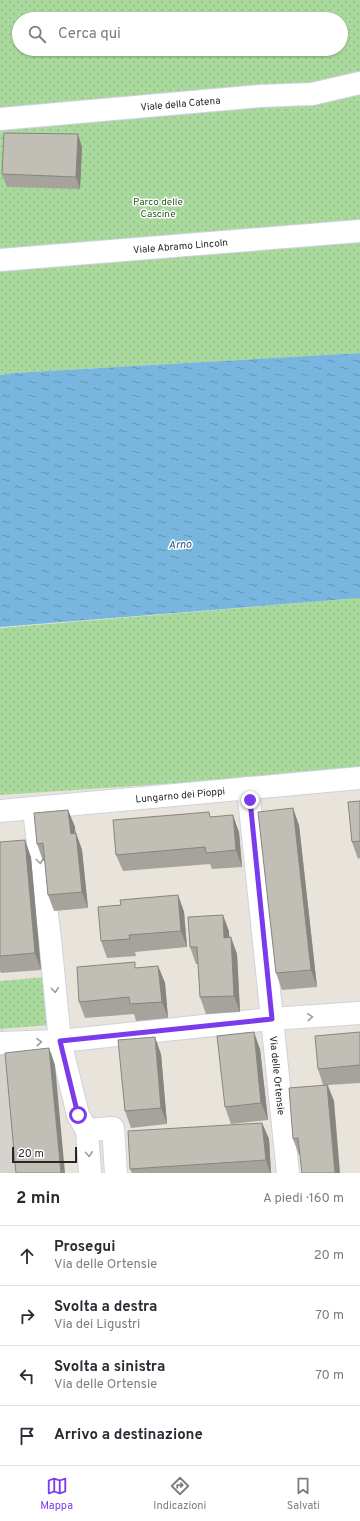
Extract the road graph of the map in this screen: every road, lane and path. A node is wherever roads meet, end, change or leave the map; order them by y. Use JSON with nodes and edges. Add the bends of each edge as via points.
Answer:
{"nodes":[{"id":1,"x":360,"y":83,"type":"edge"},
{"id":2,"x":0,"y":119,"type":"edge"},
{"id":3,"x":360,"y":231,"type":"edge"},
{"id":4,"x":0,"y":260,"type":"edge"},
{"id":5,"x":360,"y":778,"type":"edge"},
{"id":6,"x":248,"y":788,"type":"junction"},
{"id":7,"x":33,"y":808,"type":"junction"},
{"id":8,"x":0,"y":810,"type":"edge"},
{"id":9,"x":360,"y":1013,"type":"edge"},
{"id":10,"x":272,"y":1019,"type":"junction"},
{"id":11,"x":60,"y":1041,"type":"junction"},
{"id":12,"x":0,"y":1043,"type":"edge"},
{"id":13,"x":87,"y":1130,"type":"junction"},
{"id":14,"x":90,"y":1173,"type":"edge"},
{"id":15,"x":116,"y":1173,"type":"edge"},
{"id":16,"x":288,"y":1173,"type":"edge"}],
"edges":[{"from":1,"to":2,"type":"street","name":"Viale della Catena","via":[[312,94],[260,96]]},
{"from":3,"to":4,"type":"street","name":"Viale Abramo Lincoln"},
{"from":5,"to":6,"type":"street","name":"Lungarno dei Pioppi"},
{"from":6,"to":7,"type":"street","name":"Lungarno dei Pioppi"},
{"from":6,"to":10,"type":"street","name":"Via delle Ortensie"},
{"from":7,"to":8,"type":"street","name":"Lungarno dei Pioppi"},
{"from":7,"to":11,"type":"street","one_way":true},
{"from":10,"to":9,"type":"street","one_way":true},
{"from":10,"to":11,"type":"street"},
{"from":10,"to":16,"type":"street","name":"Via delle Ortensie"},
{"from":12,"to":11,"type":"street","one_way":true},
{"from":11,"to":13,"type":"street","via":[[78,1115]]},
{"from":13,"to":14,"type":"street","one_way":true},
{"from":13,"to":15,"type":"street","via":[[113,1128]]}]}
